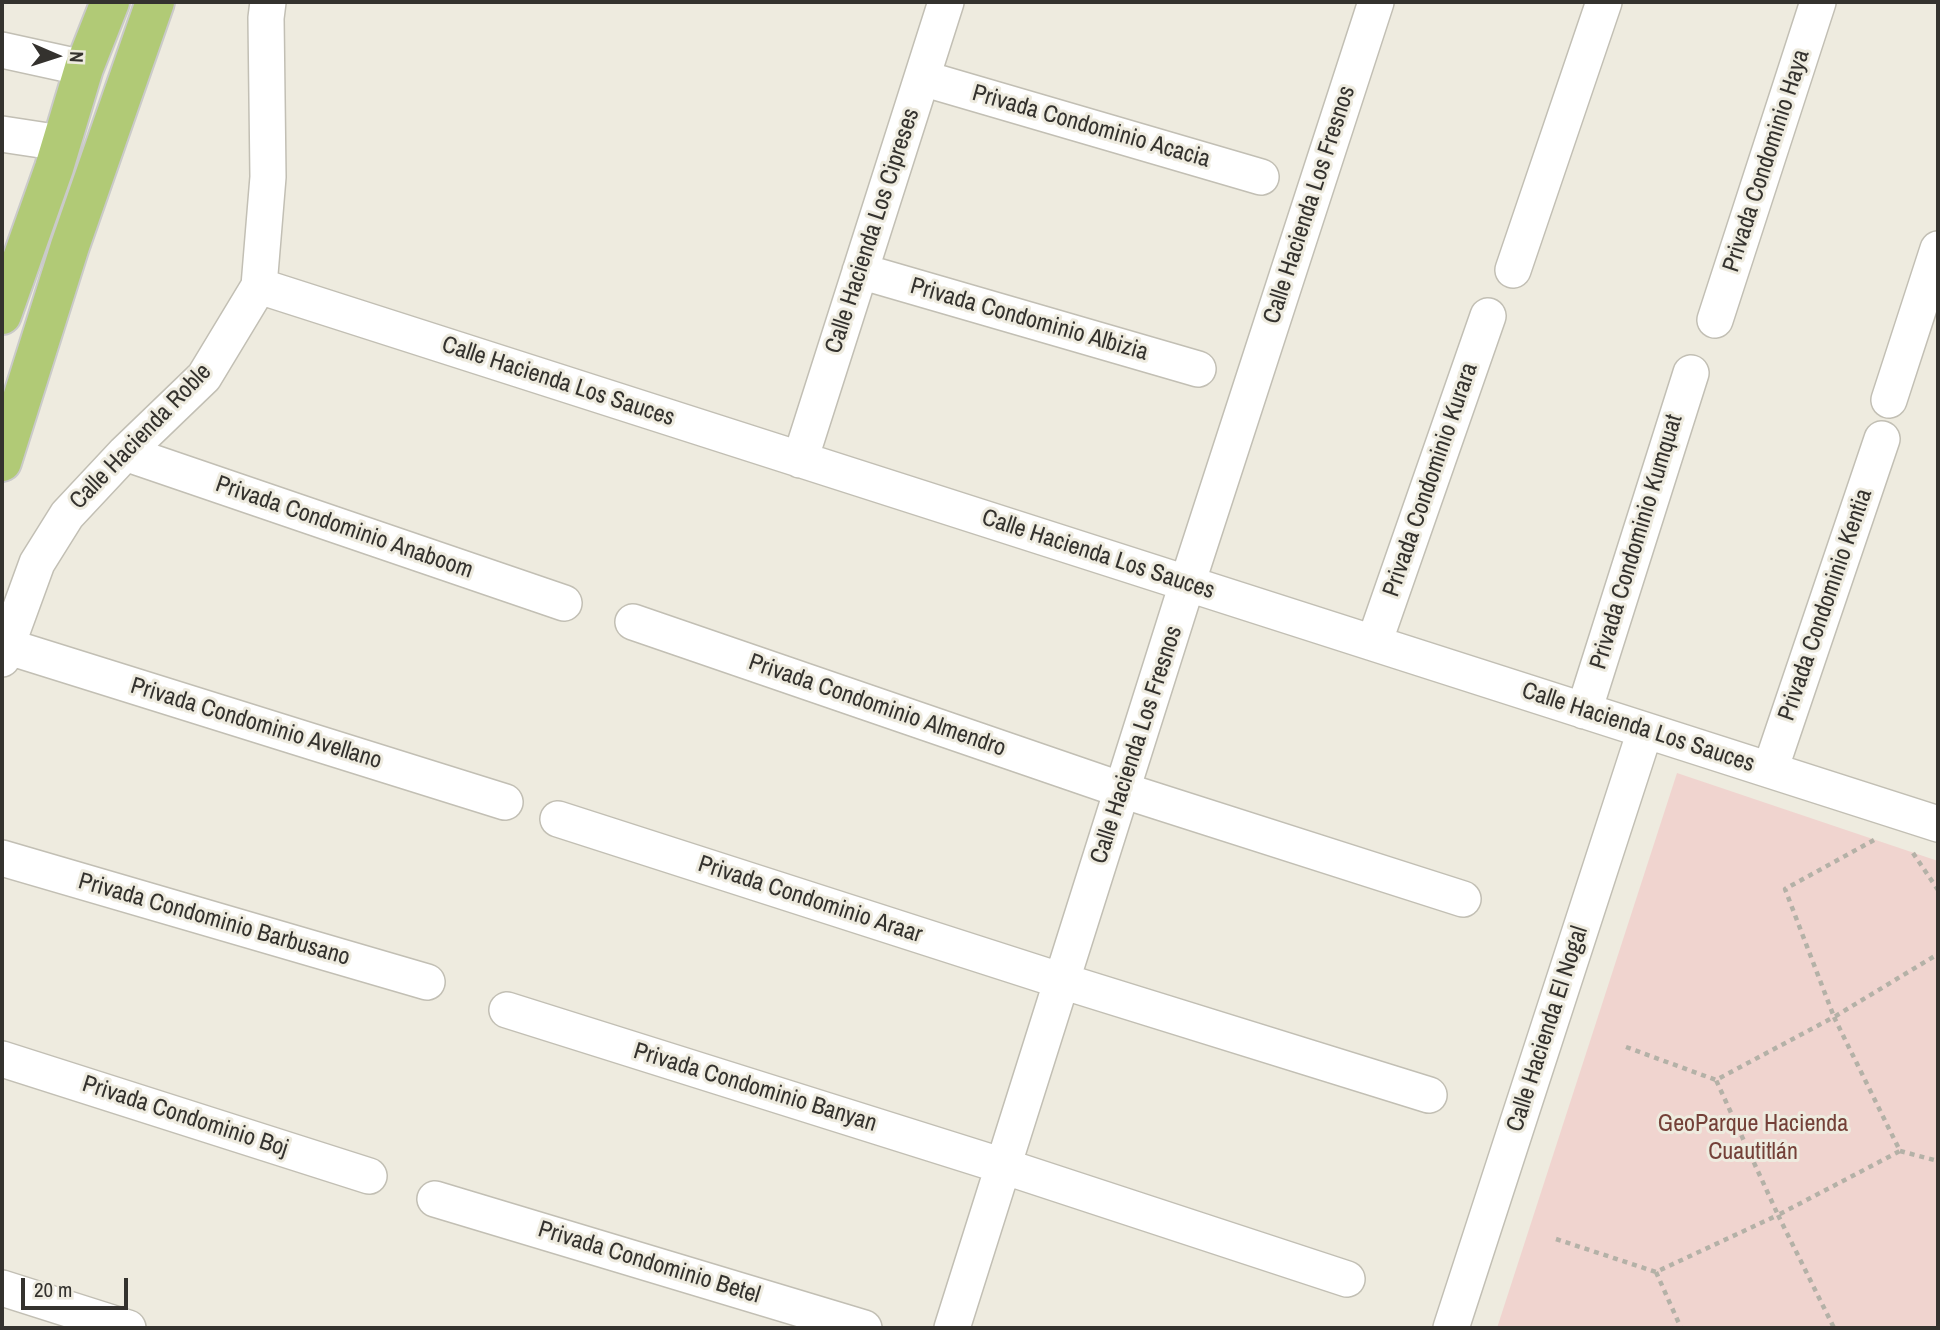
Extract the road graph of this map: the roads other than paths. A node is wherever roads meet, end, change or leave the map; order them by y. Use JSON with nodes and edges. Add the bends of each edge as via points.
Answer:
{"nodes":[{"id":1,"x":110,"y":2,"type":"edge"},
{"id":2,"x":155,"y":2,"type":"edge"},
{"id":3,"x":268,"y":2,"type":"edge"},
{"id":4,"x":946,"y":2,"type":"edge"},
{"id":5,"x":1376,"y":2,"type":"edge"},
{"id":6,"x":1604,"y":2,"type":"edge"},
{"id":7,"x":1818,"y":2,"type":"edge"},
{"id":8,"x":2,"y":50,"type":"edge"},
{"id":9,"x":84,"y":68,"type":"junction"},
{"id":10,"x":922,"y":78,"type":"junction"},
{"id":11,"x":2,"y":134,"type":"edge"},
{"id":12,"x":61,"y":143,"type":"junction"},
{"id":13,"x":1261,"y":177,"type":"dead end"},
{"id":14,"x":1938,"y":249,"type":"edge"},
{"id":15,"x":1513,"y":270,"type":"dead end"},
{"id":16,"x":860,"y":271,"type":"junction"},
{"id":17,"x":259,"y":286,"type":"junction"},
{"id":18,"x":2,"y":315,"type":"edge"},
{"id":19,"x":1488,"y":316,"type":"dead end"},
{"id":20,"x":1715,"y":320,"type":"dead end"},
{"id":21,"x":1198,"y":369,"type":"dead end"},
{"id":22,"x":1690,"y":373,"type":"dead end"},
{"id":23,"x":1889,"y":400,"type":"dead end"},
{"id":24,"x":1882,"y":439,"type":"dead end"},
{"id":25,"x":125,"y":453,"type":"junction"},
{"id":26,"x":800,"y":460,"type":"junction"},
{"id":27,"x":2,"y":462,"type":"edge"},
{"id":28,"x":1187,"y":584,"type":"junction"},
{"id":29,"x":564,"y":603,"type":"dead end"},
{"id":30,"x":633,"y":622,"type":"dead end"},
{"id":31,"x":1374,"y":643,"type":"junction"},
{"id":32,"x":4,"y":653,"type":"edge"},
{"id":33,"x":1584,"y":711,"type":"junction"},
{"id":34,"x":1645,"y":731,"type":"junction"},
{"id":35,"x":1770,"y":770,"type":"junction"},
{"id":36,"x":1122,"y":790,"type":"junction"},
{"id":37,"x":505,"y":802,"type":"dead end"},
{"id":38,"x":558,"y":819,"type":"dead end"},
{"id":39,"x":1938,"y":824,"type":"edge"},
{"id":40,"x":2,"y":858,"type":"edge"},
{"id":41,"x":1463,"y":899,"type":"dead end"},
{"id":42,"x":1062,"y":981,"type":"junction"},
{"id":43,"x":427,"y":982,"type":"dead end"},
{"id":44,"x":507,"y":1010,"type":"dead end"},
{"id":45,"x":2,"y":1059,"type":"edge"},
{"id":46,"x":1429,"y":1096,"type":"dead end"},
{"id":47,"x":1003,"y":1166,"type":"junction"},
{"id":48,"x":369,"y":1176,"type":"dead end"},
{"id":49,"x":435,"y":1199,"type":"dead end"},
{"id":50,"x":1347,"y":1279,"type":"dead end"},
{"id":51,"x":2,"y":1288,"type":"edge"},
{"id":52,"x":128,"y":1328,"type":"edge"},
{"id":53,"x":864,"y":1328,"type":"edge"},
{"id":54,"x":952,"y":1328,"type":"edge"},
{"id":55,"x":1451,"y":1328,"type":"edge"}],
"edges":[{"from":1,"to":9,"type":"main road"},
{"from":2,"to":27,"type":"main road","via":[[70,246]]},
{"from":3,"to":17,"type":"street","name":"Calle Hacienda Roble","via":[[268,177]]},
{"from":4,"to":10,"type":"street","name":"Calle Hacienda Los Cipreses"},
{"from":5,"to":28,"type":"street","name":"Calle Hacienda Los Fresnos"},
{"from":6,"to":15,"type":"street"},
{"from":7,"to":20,"type":"street","name":"Privada Condominio Haya"},
{"from":8,"to":9,"type":"street"},
{"from":9,"to":12,"type":"main road"},
{"from":10,"to":13,"type":"street","name":"Privada Condominio Acacia"},
{"from":10,"to":16,"type":"street","name":"Calle Hacienda Los Cipreses"},
{"from":11,"to":12,"type":"street"},
{"from":12,"to":18,"type":"main road"},
{"from":14,"to":23,"type":"street"},
{"from":16,"to":21,"type":"street","name":"Privada Condominio Albizia"},
{"from":16,"to":26,"type":"street","name":"Calle Hacienda Los Cipreses"},
{"from":17,"to":25,"type":"street","name":"Calle Hacienda Roble","via":[[204,377]]},
{"from":17,"to":26,"type":"street","name":"Calle Hacienda Los Sauces"},
{"from":19,"to":31,"type":"street","name":"Privada Condominio Kurara"},
{"from":22,"to":33,"type":"street","name":"Privada Condominio Kumquat"},
{"from":24,"to":35,"type":"street","name":"Privada Condominio Kentia"},
{"from":25,"to":29,"type":"street","name":"Privada Condominio Anaboom"},
{"from":25,"to":32,"type":"street","name":"Calle Hacienda Roble","via":[[67,515],[37,563]]},
{"from":26,"to":28,"type":"street","name":"Calle Hacienda Los Sauces"},
{"from":28,"to":31,"type":"street","name":"Calle Hacienda Los Sauces"},
{"from":28,"to":36,"type":"street","name":"Calle Hacienda Los Fresnos"},
{"from":30,"to":36,"type":"street","name":"Privada Condominio Almendro"},
{"from":31,"to":33,"type":"street","name":"Calle Hacienda Los Sauces"},
{"from":32,"to":37,"type":"street","name":"Privada Condominio Avellano"},
{"from":33,"to":34,"type":"street","name":"Calle Hacienda Los Sauces"},
{"from":34,"to":35,"type":"street","name":"Calle Hacienda Los Sauces"},
{"from":34,"to":55,"type":"street","name":"Calle Hacienda El Nogal"},
{"from":35,"to":39,"type":"street","name":"Calle Hacienda Los Sauces"},
{"from":36,"to":41,"type":"street","name":"Privada Condominio Almendro"},
{"from":36,"to":42,"type":"street","name":"Calle Hacienda Los Fresnos"},
{"from":38,"to":42,"type":"street","name":"Privada Condominio Araar"},
{"from":40,"to":43,"type":"street","name":"Privada Condominio Barbusano"},
{"from":42,"to":46,"type":"street","name":"Privada Condominio Araar"},
{"from":42,"to":47,"type":"street","name":"Calle Hacienda Los Fresnos"},
{"from":44,"to":47,"type":"street","name":"Privada Condominio Banyan"},
{"from":45,"to":48,"type":"street","name":"Privada Condominio Boj"},
{"from":47,"to":50,"type":"street","name":"Privada Condominio Banyan"},
{"from":47,"to":54,"type":"street","name":"Calle Hacienda Los Fresnos"},
{"from":49,"to":53,"type":"street","name":"Privada Condominio Betel"},
{"from":51,"to":52,"type":"street"}]}
